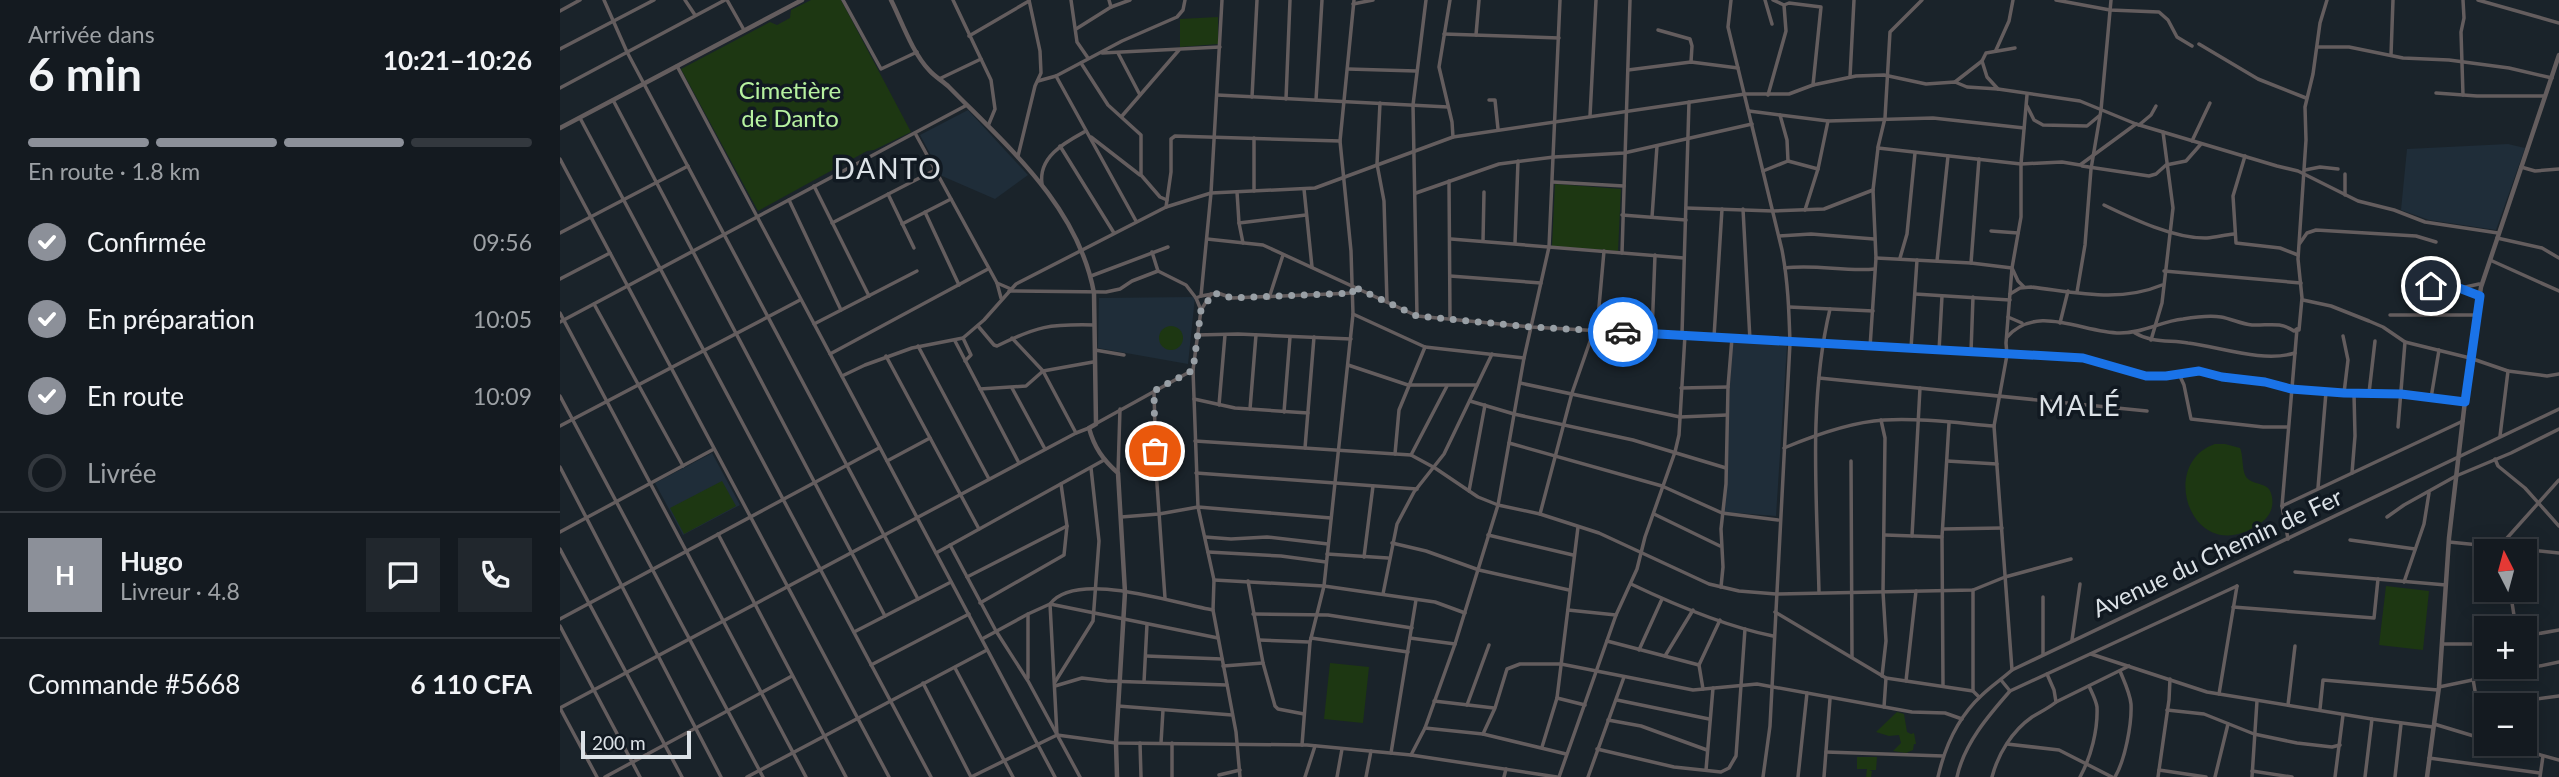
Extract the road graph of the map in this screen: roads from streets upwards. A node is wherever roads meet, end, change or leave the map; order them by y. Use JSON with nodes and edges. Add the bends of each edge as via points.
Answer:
{"nodes":[{"id":1,"x":567,"y":0,"type":"edge"},
{"id":2,"x":580,"y":0,"type":"edge"},
{"id":3,"x":604,"y":0,"type":"edge"},
{"id":4,"x":654,"y":0,"type":"edge"},
{"id":5,"x":685,"y":0,"type":"edge"},
{"id":6,"x":726,"y":0,"type":"edge"},
{"id":7,"x":802,"y":0,"type":"edge"},
{"id":8,"x":843,"y":0,"type":"edge"},
{"id":9,"x":891,"y":0,"type":"edge"},
{"id":10,"x":953,"y":0,"type":"edge"},
{"id":11,"x":1029,"y":0,"type":"edge"},
{"id":12,"x":1071,"y":0,"type":"edge"},
{"id":13,"x":1110,"y":0,"type":"edge"},
{"id":14,"x":1130,"y":0,"type":"edge"},
{"id":15,"x":1185,"y":0,"type":"edge"},
{"id":16,"x":1222,"y":0,"type":"edge"},
{"id":17,"x":1257,"y":0,"type":"edge"},
{"id":18,"x":1290,"y":0,"type":"edge"},
{"id":19,"x":1322,"y":0,"type":"edge"},
{"id":20,"x":1373,"y":0,"type":"edge"},
{"id":21,"x":1426,"y":0,"type":"edge"},
{"id":22,"x":1450,"y":0,"type":"edge"},
{"id":23,"x":1479,"y":0,"type":"edge"},
{"id":24,"x":1560,"y":0,"type":"edge"},
{"id":25,"x":1596,"y":0,"type":"edge"},
{"id":26,"x":1630,"y":0,"type":"edge"},
{"id":27,"x":1731,"y":0,"type":"edge"},
{"id":28,"x":1765,"y":0,"type":"edge"},
{"id":29,"x":1773,"y":0,"type":"edge"},
{"id":30,"x":1854,"y":0,"type":"edge"},
{"id":31,"x":1922,"y":0,"type":"edge"},
{"id":32,"x":2012,"y":0,"type":"edge"},
{"id":33,"x":2056,"y":0,"type":"edge"},
{"id":34,"x":2111,"y":0,"type":"edge"},
{"id":35,"x":2327,"y":0,"type":"edge"},
{"id":36,"x":2393,"y":0,"type":"edge"},
{"id":37,"x":2463,"y":0,"type":"edge"},
{"id":38,"x":2478,"y":0,"type":"edge"},
{"id":39,"x":1354,"y":2,"type":"edge"},
{"id":40,"x":1784,"y":5,"type":"junction"},
{"id":41,"x":568,"y":6,"type":"junction"},
{"id":42,"x":1111,"y":7,"type":"junction"},
{"id":43,"x":2110,"y":10,"type":"junction"},
{"id":44,"x":560,"y":11,"type":"edge"},
{"id":45,"x":695,"y":15,"type":"junction"},
{"id":46,"x":613,"y":22,"type":"junction"},
{"id":47,"x":2559,"y":23,"type":"edge"},
{"id":48,"x":1772,"y":24,"type":"dead end"},
{"id":49,"x":1076,"y":29,"type":"junction"},
{"id":50,"x":744,"y":30,"type":"junction"},
{"id":51,"x":1658,"y":30,"type":"dead end"},
{"id":52,"x":1444,"y":34,"type":"junction"},
{"id":53,"x":1476,"y":35,"type":"junction"},
{"id":54,"x":970,"y":36,"type":"junction"},
{"id":55,"x":1559,"y":38,"type":"junction"},
{"id":56,"x":2199,"y":44,"type":"dead end"},
{"id":57,"x":2192,"y":46,"type":"dead end"},
{"id":58,"x":1220,"y":47,"type":"junction"},
{"id":59,"x":2317,"y":47,"type":"junction"},
{"id":60,"x":2015,"y":48,"type":"dead end"},
{"id":61,"x":560,"y":50,"type":"edge"},
{"id":62,"x":1179,"y":50,"type":"junction"},
{"id":63,"x":1996,"y":50,"type":"junction"},
{"id":64,"x":627,"y":52,"type":"junction"},
{"id":65,"x":917,"y":52,"type":"junction"},
{"id":66,"x":1118,"y":52,"type":"junction"},
{"id":67,"x":1100,"y":53,"type":"junction"},
{"id":68,"x":2391,"y":55,"type":"junction"},
{"id":69,"x":2559,"y":55,"type":"edge"},
{"id":70,"x":1088,"y":58,"type":"junction"},
{"id":71,"x":981,"y":59,"type":"junction"},
{"id":72,"x":1982,"y":61,"type":"junction"},
{"id":73,"x":1691,"y":62,"type":"junction"},
{"id":74,"x":2462,"y":62,"type":"junction"},
{"id":75,"x":1082,"y":63,"type":"junction"},
{"id":76,"x":677,"y":66,"type":"junction"},
{"id":77,"x":1738,"y":68,"type":"junction"},
{"id":78,"x":1347,"y":69,"type":"junction"},
{"id":79,"x":2557,"y":69,"type":"edge"},
{"id":80,"x":1628,"y":70,"type":"junction"},
{"id":81,"x":1416,"y":71,"type":"junction"},
{"id":82,"x":1056,"y":76,"type":"junction"},
{"id":83,"x":1889,"y":76,"type":"junction"},
{"id":84,"x":1850,"y":77,"type":"junction"},
{"id":85,"x":2552,"y":78,"type":"junction"},
{"id":86,"x":939,"y":79,"type":"junction"},
{"id":87,"x":1038,"y":81,"type":"junction"},
{"id":88,"x":1955,"y":82,"type":"junction"},
{"id":89,"x":644,"y":84,"type":"junction"},
{"id":90,"x":1813,"y":85,"type":"junction"},
{"id":91,"x":560,"y":88,"type":"edge"},
{"id":92,"x":1998,"y":89,"type":"junction"},
{"id":93,"x":2436,"y":93,"type":"dead end"},
{"id":94,"x":1140,"y":94,"type":"junction"},
{"id":95,"x":1745,"y":94,"type":"junction"},
{"id":96,"x":1217,"y":95,"type":"junction"},
{"id":97,"x":1768,"y":95,"type":"junction"},
{"id":98,"x":2027,"y":95,"type":"junction"},
{"id":99,"x":2463,"y":95,"type":"junction"},
{"id":100,"x":2544,"y":96,"type":"junction"},
{"id":101,"x":1252,"y":97,"type":"junction"},
{"id":102,"x":2306,"y":98,"type":"junction"},
{"id":103,"x":1286,"y":99,"type":"junction"},
{"id":104,"x":613,"y":100,"type":"junction"},
{"id":105,"x":1316,"y":100,"type":"junction"},
{"id":106,"x":1489,"y":100,"type":"dead end"},
{"id":107,"x":1344,"y":102,"type":"junction"},
{"id":108,"x":1689,"y":102,"type":"junction"},
{"id":109,"x":1380,"y":103,"type":"junction"},
{"id":110,"x":2210,"y":103,"type":"dead end"},
{"id":111,"x":2026,"y":104,"type":"junction"},
{"id":112,"x":1413,"y":105,"type":"junction"},
{"id":113,"x":967,"y":106,"type":"junction"},
{"id":114,"x":2157,"y":106,"type":"dead end"},
{"id":115,"x":1448,"y":107,"type":"junction"},
{"id":116,"x":1626,"y":111,"type":"junction"},
{"id":117,"x":1749,"y":111,"type":"junction"},
{"id":118,"x":2101,"y":113,"type":"junction"},
{"id":119,"x":1780,"y":115,"type":"junction"},
{"id":120,"x":1122,"y":116,"type":"junction"},
{"id":121,"x":1590,"y":116,"type":"junction"},
{"id":122,"x":580,"y":118,"type":"junction"},
{"id":123,"x":1885,"y":118,"type":"junction"},
{"id":124,"x":1555,"y":121,"type":"junction"},
{"id":125,"x":1828,"y":121,"type":"junction"},
{"id":126,"x":1752,"y":124,"type":"junction"},
{"id":127,"x":2137,"y":125,"type":"junction"},
{"id":128,"x":988,"y":126,"type":"junction"},
{"id":129,"x":560,"y":128,"type":"edge"},
{"id":130,"x":2024,"y":128,"type":"junction"},
{"id":131,"x":1498,"y":129,"type":"junction"},
{"id":132,"x":1087,"y":131,"type":"junction"},
{"id":133,"x":2162,"y":132,"type":"junction"},
{"id":134,"x":915,"y":133,"type":"junction"},
{"id":135,"x":1089,"y":136,"type":"junction"},
{"id":136,"x":1213,"y":136,"type":"junction"},
{"id":137,"x":1453,"y":137,"type":"junction"},
{"id":138,"x":1254,"y":138,"type":"junction"},
{"id":139,"x":1687,"y":139,"type":"junction"},
{"id":140,"x":1340,"y":141,"type":"junction"},
{"id":141,"x":2192,"y":141,"type":"junction"},
{"id":142,"x":2202,"y":144,"type":"junction"},
{"id":143,"x":1060,"y":146,"type":"junction"},
{"id":144,"x":1657,"y":146,"type":"junction"},
{"id":145,"x":1878,"y":148,"type":"junction"},
{"id":146,"x":1416,"y":149,"type":"junction"},
{"id":147,"x":1624,"y":153,"type":"junction"},
{"id":148,"x":1915,"y":153,"type":"junction"},
{"id":149,"x":2094,"y":155,"type":"junction"},
{"id":150,"x":1018,"y":156,"type":"junction"},
{"id":151,"x":1948,"y":156,"type":"junction"},
{"id":152,"x":2245,"y":156,"type":"junction"},
{"id":153,"x":1554,"y":157,"type":"junction"},
{"id":154,"x":560,"y":159,"type":"edge"},
{"id":155,"x":1979,"y":159,"type":"junction"},
{"id":156,"x":1788,"y":160,"type":"junction"},
{"id":157,"x":1518,"y":161,"type":"junction"},
{"id":158,"x":1377,"y":164,"type":"junction"},
{"id":159,"x":2021,"y":164,"type":"junction"},
{"id":160,"x":2081,"y":165,"type":"junction"},
{"id":161,"x":2166,"y":165,"type":"junction"},
{"id":162,"x":688,"y":166,"type":"junction"},
{"id":163,"x":2521,"y":167,"type":"junction"},
{"id":164,"x":1818,"y":169,"type":"junction"},
{"id":165,"x":2091,"y":169,"type":"junction"},
{"id":166,"x":2338,"y":169,"type":"dead end"},
{"id":167,"x":2559,"y":169,"type":"edge"},
{"id":168,"x":936,"y":170,"type":"junction"},
{"id":169,"x":1763,"y":171,"type":"junction"},
{"id":170,"x":2305,"y":172,"type":"junction"},
{"id":171,"x":2344,"y":174,"type":"dead end"},
{"id":172,"x":1142,"y":177,"type":"junction"},
{"id":173,"x":1344,"y":177,"type":"junction"},
{"id":174,"x":1449,"y":181,"type":"junction"},
{"id":175,"x":657,"y":182,"type":"junction"},
{"id":176,"x":1553,"y":182,"type":"junction"},
{"id":177,"x":1042,"y":185,"type":"junction"},
{"id":178,"x":814,"y":186,"type":"junction"},
{"id":179,"x":1624,"y":186,"type":"junction"},
{"id":180,"x":1304,"y":188,"type":"junction"},
{"id":181,"x":1873,"y":190,"type":"junction"},
{"id":182,"x":1254,"y":191,"type":"junction"},
{"id":183,"x":1237,"y":192,"type":"junction"},
{"id":184,"x":1484,"y":192,"type":"dead end"},
{"id":185,"x":1211,"y":193,"type":"junction"},
{"id":186,"x":1416,"y":193,"type":"junction"},
{"id":187,"x":888,"y":194,"type":"junction"},
{"id":188,"x":2345,"y":195,"type":"junction"},
{"id":189,"x":951,"y":199,"type":"junction"},
{"id":190,"x":624,"y":200,"type":"junction"},
{"id":191,"x":789,"y":200,"type":"junction"},
{"id":192,"x":1167,"y":200,"type":"junction"},
{"id":193,"x":2104,"y":205,"type":"dead end"},
{"id":194,"x":1166,"y":207,"type":"junction"},
{"id":195,"x":1686,"y":208,"type":"junction"},
{"id":196,"x":1722,"y":209,"type":"junction"},
{"id":197,"x":1744,"y":209,"type":"junction"},
{"id":198,"x":1805,"y":210,"type":"junction"},
{"id":199,"x":1773,"y":211,"type":"junction"},
{"id":200,"x":925,"y":212,"type":"junction"},
{"id":201,"x":1306,"y":215,"type":"junction"},
{"id":202,"x":1622,"y":215,"type":"junction"},
{"id":203,"x":591,"y":217,"type":"junction"},
{"id":204,"x":757,"y":217,"type":"junction"},
{"id":205,"x":1652,"y":218,"type":"junction"},
{"id":206,"x":1136,"y":220,"type":"junction"},
{"id":207,"x":1685,"y":220,"type":"junction"},
{"id":208,"x":832,"y":223,"type":"junction"},
{"id":209,"x":1239,"y":223,"type":"junction"},
{"id":210,"x":902,"y":224,"type":"junction"},
{"id":211,"x":1991,"y":231,"type":"dead end"},
{"id":212,"x":2170,"y":231,"type":"junction"},
{"id":213,"x":560,"y":233,"type":"edge"},
{"id":214,"x":1114,"y":233,"type":"junction"},
{"id":215,"x":2018,"y":233,"type":"junction"},
{"id":216,"x":724,"y":234,"type":"junction"},
{"id":217,"x":2234,"y":234,"type":"junction"},
{"id":218,"x":2498,"y":235,"type":"junction"},
{"id":219,"x":1779,"y":236,"type":"junction"},
{"id":220,"x":1207,"y":239,"type":"junction"},
{"id":221,"x":1451,"y":239,"type":"junction"},
{"id":222,"x":1874,"y":239,"type":"junction"},
{"id":223,"x":1483,"y":241,"type":"junction"},
{"id":224,"x":2436,"y":242,"type":"dead end"},
{"id":225,"x":1243,"y":243,"type":"junction"},
{"id":226,"x":1515,"y":243,"type":"junction"},
{"id":227,"x":2299,"y":244,"type":"junction"},
{"id":228,"x":1168,"y":247,"type":"dead end"},
{"id":229,"x":1549,"y":247,"type":"junction"},
{"id":230,"x":914,"y":248,"type":"dead end"},
{"id":231,"x":1082,"y":249,"type":"junction"},
{"id":232,"x":693,"y":251,"type":"junction"},
{"id":233,"x":1604,"y":251,"type":"junction"},
{"id":234,"x":1152,"y":252,"type":"junction"},
{"id":235,"x":610,"y":253,"type":"junction"},
{"id":236,"x":1622,"y":253,"type":"junction"},
{"id":237,"x":1283,"y":255,"type":"junction"},
{"id":238,"x":1655,"y":255,"type":"junction"},
{"id":239,"x":2298,"y":255,"type":"junction"},
{"id":240,"x":1684,"y":258,"type":"junction"},
{"id":241,"x":1876,"y":258,"type":"junction"},
{"id":242,"x":1900,"y":258,"type":"junction"},
{"id":243,"x":2559,"y":258,"type":"edge"},
{"id":244,"x":1917,"y":260,"type":"junction"},
{"id":245,"x":2490,"y":260,"type":"junction"},
{"id":246,"x":1937,"y":261,"type":"junction"},
{"id":247,"x":1971,"y":263,"type":"junction"},
{"id":248,"x":1312,"y":267,"type":"junction"},
{"id":249,"x":989,"y":268,"type":"junction"},
{"id":250,"x":1786,"y":268,"type":"junction"},
{"id":251,"x":2012,"y":268,"type":"junction"},
{"id":252,"x":661,"y":269,"type":"junction"},
{"id":253,"x":1875,"y":269,"type":"junction"},
{"id":254,"x":917,"y":271,"type":"dead end"},
{"id":255,"x":1158,"y":271,"type":"junction"},
{"id":256,"x":2164,"y":271,"type":"junction"},
{"id":257,"x":1091,"y":276,"type":"junction"},
{"id":258,"x":1450,"y":276,"type":"junction"},
{"id":259,"x":560,"y":279,"type":"edge"},
{"id":260,"x":997,"y":283,"type":"junction"},
{"id":261,"x":1541,"y":283,"type":"junction"},
{"id":262,"x":2301,"y":283,"type":"junction"},
{"id":263,"x":2162,"y":284,"type":"junction"},
{"id":264,"x":2479,"y":284,"type":"dead end"},
{"id":265,"x":627,"y":285,"type":"junction"},
{"id":266,"x":959,"y":285,"type":"junction"},
{"id":267,"x":2428,"y":285,"type":"dead end"},
{"id":268,"x":1352,"y":286,"type":"junction"},
{"id":269,"x":2024,"y":287,"type":"junction"},
{"id":270,"x":2459,"y":288,"type":"junction"},
{"id":271,"x":1010,"y":290,"type":"junction"},
{"id":272,"x":2068,"y":291,"type":"junction"},
{"id":273,"x":2559,"y":291,"type":"edge"},
{"id":274,"x":2077,"y":292,"type":"junction"},
{"id":275,"x":1094,"y":293,"type":"junction"},
{"id":276,"x":1353,"y":293,"type":"junction"},
{"id":277,"x":1211,"y":294,"type":"junction"},
{"id":278,"x":1915,"y":294,"type":"junction"},
{"id":279,"x":869,"y":296,"type":"junction"},
{"id":280,"x":1942,"y":296,"type":"junction"},
{"id":281,"x":2480,"y":296,"type":"junction"},
{"id":282,"x":1198,"y":297,"type":"junction"},
{"id":283,"x":1973,"y":297,"type":"junction"},
{"id":284,"x":2010,"y":297,"type":"junction"},
{"id":285,"x":1002,"y":298,"type":"junction"},
{"id":286,"x":1269,"y":298,"type":"junction"},
{"id":287,"x":800,"y":299,"type":"junction"},
{"id":288,"x":2302,"y":300,"type":"junction"},
{"id":289,"x":1387,"y":302,"type":"junction"},
{"id":290,"x":594,"y":304,"type":"junction"},
{"id":291,"x":1789,"y":307,"type":"junction"},
{"id":292,"x":1830,"y":309,"type":"junction"},
{"id":293,"x":841,"y":310,"type":"junction"},
{"id":294,"x":1201,"y":310,"type":"junction"},
{"id":295,"x":1873,"y":311,"type":"junction"},
{"id":296,"x":560,"y":313,"type":"edge"},
{"id":297,"x":1353,"y":314,"type":"junction"},
{"id":298,"x":2390,"y":315,"type":"dead end"},
{"id":299,"x":2477,"y":315,"type":"junction"},
{"id":300,"x":768,"y":316,"type":"junction"},
{"id":301,"x":1417,"y":316,"type":"junction"},
{"id":302,"x":2008,"y":317,"type":"junction"},
{"id":303,"x":1450,"y":318,"type":"junction"},
{"id":304,"x":562,"y":321,"type":"edge"},
{"id":305,"x":2022,"y":323,"type":"junction"},
{"id":306,"x":2060,"y":323,"type":"junction"},
{"id":307,"x":814,"y":324,"type":"junction"},
{"id":308,"x":1094,"y":325,"type":"junction"},
{"id":309,"x":1531,"y":327,"type":"junction"},
{"id":310,"x":980,"y":328,"type":"junction"},
{"id":311,"x":2153,"y":328,"type":"junction"},
{"id":312,"x":2297,"y":329,"type":"junction"},
{"id":313,"x":1596,"y":330,"type":"junction"},
{"id":314,"x":2133,"y":332,"type":"junction"},
{"id":315,"x":736,"y":333,"type":"junction"},
{"id":316,"x":1652,"y":333,"type":"junction"},
{"id":317,"x":1225,"y":334,"type":"junction"},
{"id":318,"x":1196,"y":335,"type":"junction"},
{"id":319,"x":1256,"y":335,"type":"junction"},
{"id":320,"x":1683,"y":335,"type":"junction"},
{"id":321,"x":2343,"y":336,"type":"dead end"},
{"id":322,"x":1290,"y":337,"type":"junction"},
{"id":323,"x":1314,"y":337,"type":"junction"},
{"id":324,"x":1714,"y":337,"type":"junction"},
{"id":325,"x":2007,"y":337,"type":"junction"},
{"id":326,"x":963,"y":338,"type":"junction"},
{"id":327,"x":1012,"y":338,"type":"junction"},
{"id":328,"x":1732,"y":338,"type":"junction"},
{"id":329,"x":1351,"y":339,"type":"junction"},
{"id":330,"x":954,"y":340,"type":"junction"},
{"id":331,"x":1750,"y":340,"type":"junction"},
{"id":332,"x":2151,"y":340,"type":"junction"},
{"id":333,"x":2375,"y":341,"type":"dead end"},
{"id":334,"x":2405,"y":342,"type":"junction"},
{"id":335,"x":1790,"y":343,"type":"junction"},
{"id":336,"x":1822,"y":344,"type":"junction"},
{"id":337,"x":918,"y":346,"type":"junction"},
{"id":338,"x":1425,"y":347,"type":"junction"},
{"id":339,"x":1871,"y":347,"type":"junction"},
{"id":340,"x":1910,"y":349,"type":"junction"},
{"id":341,"x":704,"y":350,"type":"junction"},
{"id":342,"x":1093,"y":350,"type":"junction"},
{"id":343,"x":1939,"y":351,"type":"junction"},
{"id":344,"x":2439,"y":351,"type":"junction"},
{"id":345,"x":1971,"y":352,"type":"junction"},
{"id":346,"x":2295,"y":353,"type":"junction"},
{"id":347,"x":830,"y":354,"type":"junction"},
{"id":348,"x":1492,"y":354,"type":"junction"},
{"id":349,"x":1124,"y":355,"type":"dead end"},
{"id":350,"x":2007,"y":355,"type":"junction"},
{"id":351,"x":886,"y":356,"type":"junction"},
{"id":352,"x":1524,"y":358,"type":"junction"},
{"id":353,"x":2470,"y":358,"type":"junction"},
{"id":354,"x":965,"y":361,"type":"junction"},
{"id":355,"x":1093,"y":362,"type":"junction"},
{"id":356,"x":1348,"y":365,"type":"junction"},
{"id":357,"x":671,"y":367,"type":"junction"},
{"id":358,"x":1193,"y":370,"type":"junction"},
{"id":359,"x":1043,"y":371,"type":"junction"},
{"id":360,"x":2508,"y":371,"type":"junction"},
{"id":361,"x":2179,"y":374,"type":"junction"},
{"id":362,"x":2559,"y":374,"type":"edge"},
{"id":363,"x":842,"y":376,"type":"junction"},
{"id":364,"x":1819,"y":379,"type":"junction"},
{"id":365,"x":1520,"y":383,"type":"junction"},
{"id":366,"x":638,"y":385,"type":"junction"},
{"id":367,"x":1408,"y":385,"type":"junction"},
{"id":368,"x":1477,"y":385,"type":"junction"},
{"id":369,"x":1447,"y":386,"type":"junction"},
{"id":370,"x":1728,"y":387,"type":"junction"},
{"id":371,"x":1012,"y":388,"type":"junction"},
{"id":372,"x":1681,"y":388,"type":"junction"},
{"id":373,"x":1920,"y":388,"type":"junction"},
{"id":374,"x":980,"y":389,"type":"junction"},
{"id":375,"x":2291,"y":389,"type":"junction"},
{"id":376,"x":1154,"y":391,"type":"junction"},
{"id":377,"x":1572,"y":393,"type":"junction"},
{"id":378,"x":2326,"y":393,"type":"junction"},
{"id":379,"x":2344,"y":393,"type":"junction"},
{"id":380,"x":2369,"y":393,"type":"junction"},
{"id":381,"x":2354,"y":394,"type":"junction"},
{"id":382,"x":2401,"y":394,"type":"junction"},
{"id":383,"x":560,"y":396,"type":"edge"},
{"id":384,"x":2000,"y":396,"type":"junction"},
{"id":385,"x":2431,"y":398,"type":"junction"},
{"id":386,"x":1194,"y":399,"type":"junction"},
{"id":387,"x":607,"y":401,"type":"junction"},
{"id":388,"x":1470,"y":401,"type":"junction"},
{"id":389,"x":2465,"y":402,"type":"junction"},
{"id":390,"x":1219,"y":405,"type":"junction"},
{"id":391,"x":1485,"y":405,"type":"junction"},
{"id":392,"x":1120,"y":409,"type":"junction"},
{"id":393,"x":1250,"y":409,"type":"junction"},
{"id":394,"x":2559,"y":409,"type":"edge"},
{"id":395,"x":2147,"y":411,"type":"dead end"},
{"id":396,"x":1284,"y":412,"type":"junction"},
{"id":397,"x":1308,"y":414,"type":"junction"},
{"id":398,"x":1514,"y":414,"type":"junction"},
{"id":399,"x":1727,"y":415,"type":"junction"},
{"id":400,"x":1680,"y":417,"type":"junction"},
{"id":401,"x":572,"y":419,"type":"junction"},
{"id":402,"x":1881,"y":420,"type":"junction"},
{"id":403,"x":1918,"y":420,"type":"junction"},
{"id":404,"x":2463,"y":421,"type":"junction"},
{"id":405,"x":1948,"y":423,"type":"junction"},
{"id":406,"x":1096,"y":424,"type":"junction"},
{"id":407,"x":1564,"y":425,"type":"junction"},
{"id":408,"x":560,"y":426,"type":"edge"},
{"id":409,"x":1994,"y":426,"type":"junction"},
{"id":410,"x":2288,"y":427,"type":"junction"},
{"id":411,"x":2398,"y":427,"type":"dead end"},
{"id":412,"x":1089,"y":428,"type":"junction"},
{"id":413,"x":2559,"y":429,"type":"edge"},
{"id":414,"x":2553,"y":432,"type":"junction"},
{"id":415,"x":1076,"y":433,"type":"junction"},
{"id":416,"x":1816,"y":435,"type":"junction"},
{"id":417,"x":2500,"y":436,"type":"junction"},
{"id":418,"x":2557,"y":436,"type":"dead end"},
{"id":419,"x":930,"y":438,"type":"junction"},
{"id":420,"x":1195,"y":441,"type":"junction"},
{"id":421,"x":1509,"y":443,"type":"junction"},
{"id":422,"x":880,"y":448,"type":"junction"},
{"id":423,"x":1306,"y":448,"type":"junction"},
{"id":424,"x":1784,"y":448,"type":"junction"},
{"id":425,"x":715,"y":449,"type":"junction"},
{"id":426,"x":1045,"y":449,"type":"junction"},
{"id":427,"x":1338,"y":450,"type":"junction"},
{"id":428,"x":1675,"y":452,"type":"junction"},
{"id":429,"x":1395,"y":454,"type":"junction"},
{"id":430,"x":1411,"y":455,"type":"junction"},
{"id":431,"x":1554,"y":456,"type":"junction"},
{"id":432,"x":2459,"y":456,"type":"junction"},
{"id":433,"x":2495,"y":459,"type":"junction"},
{"id":434,"x":1104,"y":460,"type":"junction"},
{"id":435,"x":887,"y":461,"type":"junction"},
{"id":436,"x":1851,"y":461,"type":"dead end"},
{"id":437,"x":1947,"y":461,"type":"junction"},
{"id":438,"x":1019,"y":463,"type":"junction"},
{"id":439,"x":1997,"y":464,"type":"junction"},
{"id":440,"x":848,"y":465,"type":"junction"},
{"id":441,"x":683,"y":466,"type":"junction"},
{"id":442,"x":560,"y":467,"type":"edge"},
{"id":443,"x":1435,"y":467,"type":"junction"},
{"id":444,"x":1091,"y":468,"type":"junction"},
{"id":445,"x":1726,"y":468,"type":"junction"},
{"id":446,"x":1118,"y":473,"type":"junction"},
{"id":447,"x":1196,"y":473,"type":"junction"},
{"id":448,"x":2352,"y":473,"type":"junction"},
{"id":449,"x":2456,"y":476,"type":"junction"},
{"id":450,"x":989,"y":479,"type":"junction"},
{"id":451,"x":2559,"y":480,"type":"edge"},
{"id":452,"x":1335,"y":482,"type":"junction"},
{"id":453,"x":815,"y":483,"type":"junction"},
{"id":454,"x":650,"y":484,"type":"junction"},
{"id":455,"x":1061,"y":484,"type":"junction"},
{"id":456,"x":1374,"y":485,"type":"junction"},
{"id":457,"x":1662,"y":486,"type":"junction"},
{"id":458,"x":1417,"y":489,"type":"junction"},
{"id":459,"x":2318,"y":489,"type":"junction"},
{"id":460,"x":1469,"y":491,"type":"junction"},
{"id":461,"x":2429,"y":493,"type":"junction"},
{"id":462,"x":960,"y":494,"type":"junction"},
{"id":463,"x":783,"y":500,"type":"junction"},
{"id":464,"x":2539,"y":501,"type":"junction"},
{"id":465,"x":616,"y":502,"type":"junction"},
{"id":466,"x":1498,"y":505,"type":"junction"},
{"id":467,"x":2282,"y":506,"type":"junction"},
{"id":468,"x":1198,"y":507,"type":"junction"},
{"id":469,"x":1722,"y":513,"type":"junction"},
{"id":470,"x":1159,"y":514,"type":"junction"},
{"id":471,"x":1540,"y":514,"type":"junction"},
{"id":472,"x":1654,"y":514,"type":"junction"},
{"id":473,"x":586,"y":517,"type":"junction"},
{"id":474,"x":751,"y":517,"type":"junction"},
{"id":475,"x":917,"y":517,"type":"junction"},
{"id":476,"x":1121,"y":517,"type":"junction"},
{"id":477,"x":2387,"y":517,"type":"dead end"},
{"id":478,"x":1331,"y":518,"type":"junction"},
{"id":479,"x":1779,"y":520,"type":"junction"},
{"id":480,"x":1067,"y":526,"type":"junction"},
{"id":481,"x":2559,"y":526,"type":"edge"},
{"id":482,"x":1578,"y":527,"type":"junction"},
{"id":483,"x":2002,"y":528,"type":"junction"},
{"id":484,"x":979,"y":529,"type":"junction"},
{"id":485,"x":1943,"y":529,"type":"junction"},
{"id":486,"x":560,"y":532,"type":"edge"},
{"id":487,"x":718,"y":534,"type":"junction"},
{"id":488,"x":884,"y":535,"type":"junction"},
{"id":489,"x":1885,"y":535,"type":"junction"},
{"id":490,"x":1488,"y":536,"type":"junction"},
{"id":491,"x":1912,"y":536,"type":"junction"},
{"id":492,"x":1205,"y":537,"type":"junction"},
{"id":493,"x":1942,"y":537,"type":"junction"},
{"id":494,"x":2288,"y":539,"type":"junction"},
{"id":495,"x":2506,"y":539,"type":"edge"},
{"id":496,"x":2350,"y":540,"type":"dead end"},
{"id":497,"x":2449,"y":542,"type":"junction"},
{"id":498,"x":1392,"y":543,"type":"junction"},
{"id":499,"x":1328,"y":544,"type":"junction"},
{"id":500,"x":950,"y":545,"type":"junction"},
{"id":501,"x":1720,"y":546,"type":"junction"},
{"id":502,"x":2474,"y":546,"type":"edge"},
{"id":503,"x":2415,"y":548,"type":"junction"},
{"id":504,"x":560,"y":549,"type":"edge"},
{"id":505,"x":2538,"y":551,"type":"edge"},
{"id":506,"x":686,"y":552,"type":"junction"},
{"id":507,"x":851,"y":552,"type":"junction"},
{"id":508,"x":1208,"y":552,"type":"junction"},
{"id":509,"x":936,"y":553,"type":"junction"},
{"id":510,"x":2559,"y":553,"type":"edge"},
{"id":511,"x":1327,"y":554,"type":"junction"},
{"id":512,"x":1642,"y":554,"type":"junction"},
{"id":513,"x":1573,"y":555,"type":"junction"},
{"id":514,"x":1364,"y":557,"type":"junction"},
{"id":515,"x":1389,"y":558,"type":"junction"},
{"id":516,"x":2071,"y":559,"type":"dead end"},
{"id":517,"x":1326,"y":562,"type":"junction"},
{"id":518,"x":652,"y":569,"type":"junction"},
{"id":519,"x":820,"y":569,"type":"junction"},
{"id":520,"x":1479,"y":570,"type":"junction"},
{"id":521,"x":2295,"y":572,"type":"dead end"},
{"id":522,"x":967,"y":577,"type":"junction"},
{"id":523,"x":2005,"y":577,"type":"junction"},
{"id":524,"x":2378,"y":579,"type":"junction"},
{"id":525,"x":1214,"y":580,"type":"junction"},
{"id":526,"x":1248,"y":581,"type":"junction"},
{"id":527,"x":951,"y":582,"type":"junction"},
{"id":528,"x":2404,"y":582,"type":"junction"},
{"id":529,"x":1631,"y":584,"type":"junction"},
{"id":530,"x":2080,"y":584,"type":"dead end"},
{"id":531,"x":2446,"y":585,"type":"junction"},
{"id":532,"x":788,"y":586,"type":"junction"},
{"id":533,"x":1324,"y":586,"type":"junction"},
{"id":534,"x":620,"y":587,"type":"junction"},
{"id":535,"x":1096,"y":587,"type":"junction"},
{"id":536,"x":1721,"y":587,"type":"junction"},
{"id":537,"x":1570,"y":590,"type":"junction"},
{"id":538,"x":1973,"y":590,"type":"junction"},
{"id":539,"x":1942,"y":591,"type":"junction"},
{"id":540,"x":1125,"y":592,"type":"junction"},
{"id":541,"x":1883,"y":592,"type":"junction"},
{"id":542,"x":1916,"y":592,"type":"junction"},
{"id":543,"x":1819,"y":593,"type":"junction"},
{"id":544,"x":1850,"y":593,"type":"junction"},
{"id":545,"x":1383,"y":594,"type":"junction"},
{"id":546,"x":1776,"y":594,"type":"junction"},
{"id":547,"x":2043,"y":597,"type":"dead end"},
{"id":548,"x":1166,"y":598,"type":"junction"},
{"id":549,"x":918,"y":599,"type":"junction"},
{"id":550,"x":1662,"y":599,"type":"junction"},
{"id":551,"x":1416,"y":600,"type":"junction"},
{"id":552,"x":589,"y":603,"type":"junction"},
{"id":553,"x":981,"y":603,"type":"junction"},
{"id":554,"x":755,"y":604,"type":"junction"},
{"id":555,"x":1050,"y":604,"type":"junction"},
{"id":556,"x":2233,"y":607,"type":"junction"},
{"id":557,"x":1213,"y":610,"type":"junction"},
{"id":558,"x":1568,"y":610,"type":"junction"},
{"id":559,"x":1693,"y":610,"type":"junction"},
{"id":560,"x":1775,"y":612,"type":"junction"},
{"id":561,"x":1465,"y":613,"type":"junction"},
{"id":562,"x":969,"y":614,"type":"junction"},
{"id":563,"x":1028,"y":614,"type":"junction"},
{"id":564,"x":1094,"y":614,"type":"junction"},
{"id":565,"x":1253,"y":614,"type":"junction"},
{"id":566,"x":1616,"y":615,"type":"junction"},
{"id":567,"x":885,"y":616,"type":"junction"},
{"id":568,"x":1316,"y":616,"type":"junction"},
{"id":569,"x":560,"y":619,"type":"edge"},
{"id":570,"x":1123,"y":619,"type":"junction"},
{"id":571,"x":724,"y":620,"type":"junction"},
{"id":572,"x":1720,"y":620,"type":"junction"},
{"id":573,"x":1147,"y":624,"type":"junction"},
{"id":574,"x":560,"y":626,"type":"edge"},
{"id":575,"x":1412,"y":628,"type":"junction"},
{"id":576,"x":1745,"y":629,"type":"junction"},
{"id":577,"x":2559,"y":630,"type":"edge"},
{"id":578,"x":996,"y":631,"type":"junction"},
{"id":579,"x":853,"y":632,"type":"junction"},
{"id":580,"x":2537,"y":634,"type":"edge"},
{"id":581,"x":1773,"y":636,"type":"junction"},
{"id":582,"x":1217,"y":638,"type":"junction"},
{"id":583,"x":1410,"y":638,"type":"junction"},
{"id":584,"x":689,"y":639,"type":"junction"},
{"id":585,"x":982,"y":639,"type":"junction"},
{"id":586,"x":1259,"y":640,"type":"junction"},
{"id":587,"x":1310,"y":640,"type":"junction"},
{"id":588,"x":2072,"y":640,"type":"junction"},
{"id":589,"x":1607,"y":641,"type":"junction"},
{"id":590,"x":2474,"y":643,"type":"edge"},
{"id":591,"x":1455,"y":644,"type":"junction"},
{"id":592,"x":2442,"y":644,"type":"junction"},
{"id":593,"x":1489,"y":645,"type":"dead end"},
{"id":594,"x":2295,"y":646,"type":"dead end"},
{"id":595,"x":987,"y":649,"type":"junction"},
{"id":596,"x":1639,"y":650,"type":"junction"},
{"id":597,"x":1408,"y":652,"type":"junction"},
{"id":598,"x":2043,"y":654,"type":"junction"},
{"id":599,"x":2090,"y":654,"type":"junction"},
{"id":600,"x":658,"y":656,"type":"junction"},
{"id":601,"x":1146,"y":656,"type":"junction"},
{"id":602,"x":1664,"y":657,"type":"junction"},
{"id":603,"x":1852,"y":657,"type":"junction"},
{"id":604,"x":1222,"y":659,"type":"junction"},
{"id":605,"x":2559,"y":662,"type":"edge"},
{"id":606,"x":1263,"y":663,"type":"junction"},
{"id":607,"x":1561,"y":664,"type":"junction"},
{"id":608,"x":871,"y":665,"type":"junction"},
{"id":609,"x":1699,"y":665,"type":"junction"},
{"id":610,"x":2130,"y":665,"type":"junction"},
{"id":611,"x":1223,"y":666,"type":"junction"},
{"id":612,"x":954,"y":667,"type":"junction"},
{"id":613,"x":2012,"y":670,"type":"junction"},
{"id":614,"x":2120,"y":671,"type":"junction"},
{"id":615,"x":1596,"y":672,"type":"junction"},
{"id":616,"x":626,"y":673,"type":"junction"},
{"id":617,"x":2047,"y":674,"type":"junction"},
{"id":618,"x":792,"y":676,"type":"junction"},
{"id":619,"x":1624,"y":677,"type":"junction"},
{"id":620,"x":1884,"y":677,"type":"junction"},
{"id":621,"x":2169,"y":679,"type":"junction"},
{"id":622,"x":2473,"y":679,"type":"junction"},
{"id":623,"x":2001,"y":680,"type":"junction"},
{"id":624,"x":1028,"y":681,"type":"junction"},
{"id":625,"x":1119,"y":681,"type":"junction"},
{"id":626,"x":1906,"y":681,"type":"junction"},
{"id":627,"x":1144,"y":682,"type":"junction"},
{"id":628,"x":923,"y":683,"type":"junction"},
{"id":629,"x":1055,"y":684,"type":"junction"},
{"id":630,"x":1741,"y":684,"type":"junction"},
{"id":631,"x":1227,"y":685,"type":"junction"},
{"id":632,"x":1772,"y":686,"type":"junction"},
{"id":633,"x":1943,"y":686,"type":"junction"},
{"id":634,"x":2089,"y":686,"type":"junction"},
{"id":635,"x":1713,"y":688,"type":"junction"},
{"id":636,"x":2438,"y":688,"type":"junction"},
{"id":637,"x":1703,"y":689,"type":"junction"},
{"id":638,"x":594,"y":690,"type":"junction"},
{"id":639,"x":1973,"y":691,"type":"junction"},
{"id":640,"x":2010,"y":691,"type":"junction"},
{"id":641,"x":760,"y":693,"type":"junction"},
{"id":642,"x":1807,"y":693,"type":"junction"},
{"id":643,"x":2475,"y":693,"type":"edge"},
{"id":644,"x":2219,"y":694,"type":"junction"},
{"id":645,"x":2559,"y":696,"type":"edge"},
{"id":646,"x":1979,"y":697,"type":"junction"},
{"id":647,"x":1557,"y":698,"type":"junction"},
{"id":648,"x":1830,"y":698,"type":"junction"},
{"id":649,"x":2537,"y":699,"type":"edge"},
{"id":650,"x":1617,"y":700,"type":"junction"},
{"id":651,"x":890,"y":701,"type":"junction"},
{"id":652,"x":1434,"y":701,"type":"junction"},
{"id":653,"x":2257,"y":701,"type":"junction"},
{"id":654,"x":2056,"y":702,"type":"junction"},
{"id":655,"x":1467,"y":705,"type":"junction"},
{"id":656,"x":1585,"y":705,"type":"junction"},
{"id":657,"x":2288,"y":705,"type":"junction"},
{"id":658,"x":1118,"y":706,"type":"junction"},
{"id":659,"x":560,"y":708,"type":"edge"},
{"id":660,"x":1496,"y":708,"type":"junction"},
{"id":661,"x":1884,"y":708,"type":"junction"},
{"id":662,"x":2167,"y":709,"type":"junction"},
{"id":663,"x":728,"y":710,"type":"junction"},
{"id":664,"x":1163,"y":710,"type":"junction"},
{"id":665,"x":2320,"y":710,"type":"junction"},
{"id":666,"x":1304,"y":714,"type":"junction"},
{"id":667,"x":1232,"y":715,"type":"junction"},
{"id":668,"x":2343,"y":715,"type":"junction"},
{"id":669,"x":858,"y":718,"type":"junction"},
{"id":670,"x":1709,"y":719,"type":"junction"},
{"id":671,"x":1962,"y":719,"type":"junction"},
{"id":672,"x":2372,"y":719,"type":"junction"},
{"id":673,"x":1608,"y":720,"type":"junction"},
{"id":674,"x":2402,"y":723,"type":"junction"},
{"id":675,"x":2228,"y":724,"type":"junction"},
{"id":676,"x":2434,"y":725,"type":"junction"},
{"id":677,"x":696,"y":728,"type":"junction"},
{"id":678,"x":1425,"y":728,"type":"junction"},
{"id":679,"x":1483,"y":734,"type":"junction"},
{"id":680,"x":2254,"y":734,"type":"junction"},
{"id":681,"x":824,"y":735,"type":"junction"},
{"id":682,"x":1057,"y":735,"type":"junction"},
{"id":683,"x":2474,"y":736,"type":"edge"},
{"id":684,"x":1037,"y":743,"type":"junction"},
{"id":685,"x":1116,"y":743,"type":"junction"},
{"id":686,"x":1140,"y":743,"type":"junction"},
{"id":687,"x":1172,"y":743,"type":"junction"},
{"id":688,"x":1161,"y":744,"type":"junction"},
{"id":689,"x":1238,"y":744,"type":"junction"},
{"id":690,"x":2007,"y":744,"type":"junction"},
{"id":691,"x":664,"y":745,"type":"junction"},
{"id":692,"x":1303,"y":745,"type":"junction"},
{"id":693,"x":2340,"y":745,"type":"junction"},
{"id":694,"x":1315,"y":746,"type":"junction"},
{"id":695,"x":1542,"y":747,"type":"junction"},
{"id":696,"x":1342,"y":748,"type":"junction"},
{"id":697,"x":1598,"y":749,"type":"junction"},
{"id":698,"x":1707,"y":750,"type":"junction"},
{"id":699,"x":1371,"y":751,"type":"junction"},
{"id":700,"x":793,"y":752,"type":"junction"},
{"id":701,"x":1826,"y":752,"type":"junction"},
{"id":702,"x":1391,"y":753,"type":"junction"},
{"id":703,"x":1566,"y":754,"type":"junction"},
{"id":704,"x":2537,"y":754,"type":"edge"},
{"id":705,"x":1411,"y":755,"type":"junction"},
{"id":706,"x":1943,"y":756,"type":"junction"},
{"id":707,"x":2543,"y":756,"type":"junction"},
{"id":708,"x":2429,"y":758,"type":"junction"},
{"id":709,"x":1003,"y":760,"type":"junction"},
{"id":710,"x":2559,"y":760,"type":"edge"},
{"id":711,"x":632,"y":762,"type":"junction"},
{"id":712,"x":2087,"y":765,"type":"junction"},
{"id":713,"x":1506,"y":769,"type":"junction"},
{"id":714,"x":1240,"y":770,"type":"junction"},
{"id":715,"x":1706,"y":770,"type":"junction"},
{"id":716,"x":2159,"y":770,"type":"junction"},
{"id":717,"x":760,"y":771,"type":"junction"},
{"id":718,"x":2252,"y":771,"type":"junction"},
{"id":719,"x":1721,"y":775,"type":"edge"},
{"id":720,"x":2540,"y":775,"type":"edge"},
{"id":721,"x":1225,"y":776,"type":"edge"},
{"id":722,"x":597,"y":777,"type":"edge"},
{"id":723,"x":605,"y":777,"type":"edge"},
{"id":724,"x":640,"y":777,"type":"edge"},
{"id":725,"x":682,"y":777,"type":"edge"},
{"id":726,"x":721,"y":777,"type":"edge"},
{"id":727,"x":747,"y":777,"type":"edge"},
{"id":728,"x":763,"y":777,"type":"edge"},
{"id":729,"x":806,"y":777,"type":"edge"},
{"id":730,"x":846,"y":777,"type":"edge"},
{"id":731,"x":889,"y":777,"type":"edge"},
{"id":732,"x":930,"y":777,"type":"edge"},
{"id":733,"x":971,"y":777,"type":"edge"},
{"id":734,"x":1013,"y":777,"type":"edge"},
{"id":735,"x":1055,"y":777,"type":"edge"},
{"id":736,"x":1080,"y":777,"type":"edge"},
{"id":737,"x":1117,"y":777,"type":"edge"},
{"id":738,"x":1141,"y":777,"type":"edge"},
{"id":739,"x":1172,"y":777,"type":"edge"},
{"id":740,"x":1240,"y":777,"type":"edge"},
{"id":741,"x":1305,"y":777,"type":"edge"},
{"id":742,"x":1337,"y":777,"type":"edge"},
{"id":743,"x":1366,"y":777,"type":"edge"},
{"id":744,"x":1504,"y":777,"type":"edge"},
{"id":745,"x":1558,"y":777,"type":"edge"},
{"id":746,"x":1588,"y":777,"type":"edge"},
{"id":747,"x":1763,"y":777,"type":"edge"},
{"id":748,"x":1798,"y":777,"type":"edge"},
{"id":749,"x":1824,"y":777,"type":"edge"},
{"id":750,"x":1938,"y":777,"type":"edge"},
{"id":751,"x":1957,"y":777,"type":"edge"},
{"id":752,"x":1992,"y":777,"type":"edge"},
{"id":753,"x":2080,"y":777,"type":"edge"},
{"id":754,"x":2114,"y":777,"type":"edge"},
{"id":755,"x":2158,"y":777,"type":"edge"},
{"id":756,"x":2206,"y":777,"type":"edge"},
{"id":757,"x":2215,"y":777,"type":"edge"},
{"id":758,"x":2252,"y":777,"type":"edge"},
{"id":759,"x":2292,"y":777,"type":"edge"},
{"id":760,"x":2335,"y":777,"type":"edge"},
{"id":761,"x":2365,"y":777,"type":"edge"},
{"id":762,"x":2395,"y":777,"type":"edge"},
{"id":763,"x":2427,"y":777,"type":"edge"}],
"edges":[{"from":1,"to":41,"type":"street"},
{"from":2,"to":41,"type":"street"},
{"from":3,"to":46,"type":"street"},
{"from":4,"to":46,"type":"street"},
{"from":5,"to":45,"type":"street"},
{"from":6,"to":45,"type":"street"},
{"from":6,"to":50,"type":"street"},
{"from":7,"to":50,"type":"street"},
{"from":8,"to":65,"type":"street","via":[[881,69]]},
{"from":9,"to":65,"type":"street"},
{"from":10,"to":54,"type":"street"},
{"from":11,"to":54,"type":"street"},
{"from":11,"to":87,"type":"street","via":[[1042,63]]},
{"from":12,"to":49,"type":"street"},
{"from":13,"to":42,"type":"street"},
{"from":14,"to":42,"type":"street"},
{"from":15,"to":67,"type":"street","via":[[1181,15]]},
{"from":16,"to":58,"type":"street"},
{"from":17,"to":101,"type":"street"},
{"from":18,"to":103,"type":"street"},
{"from":19,"to":105,"type":"street"},
{"from":20,"to":39,"type":"street"},
{"from":21,"to":81,"type":"street"},
{"from":22,"to":52,"type":"street"},
{"from":23,"to":53,"type":"street"},
{"from":24,"to":55,"type":"street"},
{"from":25,"to":121,"type":"street"},
{"from":26,"to":80,"type":"street"},
{"from":27,"to":77,"type":"street","via":[[1728,27]]},
{"from":28,"to":48,"type":"street"},
{"from":29,"to":40,"type":"street"},
{"from":30,"to":84,"type":"street"},
{"from":31,"to":83,"type":"street","via":[[1890,32]]},
{"from":32,"to":63,"type":"street","via":[[2009,21]]},
{"from":33,"to":43,"type":"street"},
{"from":34,"to":43,"type":"street"},
{"from":35,"to":59,"type":"street"},
{"from":36,"to":68,"type":"street"},
{"from":37,"to":74,"type":"street"},
{"from":38,"to":47,"type":"street"},
{"from":39,"to":78,"type":"street"},
{"from":40,"to":90,"type":"street","via":[[1821,7]]},
{"from":40,"to":97,"type":"street","via":[[1786,31]]},
{"from":41,"to":44,"type":"street"},
{"from":42,"to":49,"type":"street"},
{"from":43,"to":57,"type":"street","via":[[2159,12],[2177,37]]},
{"from":43,"to":118,"type":"street"},
{"from":45,"to":64,"type":"street"},
{"from":46,"to":61,"type":"street"},
{"from":46,"to":64,"type":"street"},
{"from":49,"to":70,"type":"street","via":[[1077,42]]},
{"from":50,"to":76,"type":"street"},
{"from":51,"to":73,"type":"street","via":[[1690,39]]},
{"from":52,"to":53,"type":"street"},
{"from":52,"to":115,"type":"street","via":[[1438,67]]},
{"from":53,"to":55,"type":"street"},
{"from":54,"to":71,"type":"street"},
{"from":55,"to":124,"type":"street"},
{"from":56,"to":102,"type":"street","via":[[2259,79]]},
{"from":58,"to":62,"type":"street"},
{"from":58,"to":96,"type":"street"},
{"from":59,"to":68,"type":"street"},
{"from":59,"to":102,"type":"street"},
{"from":60,"to":63,"type":"street"},
{"from":62,"to":66,"type":"street"},
{"from":62,"to":94,"type":"street"},
{"from":63,"to":72,"type":"street","via":[[1986,53]]},
{"from":64,"to":89,"type":"street"},
{"from":64,"to":91,"type":"street"},
{"from":65,"to":86,"type":"street"},
{"from":66,"to":67,"type":"street"},
{"from":66,"to":94,"type":"street"},
{"from":67,"to":70,"type":"street"},
{"from":68,"to":74,"type":"street"},
{"from":69,"to":79,"type":"street"},
{"from":70,"to":75,"type":"street"},
{"from":71,"to":86,"type":"street"},
{"from":71,"to":128,"type":"street","via":[[991,80],[995,109]]},
{"from":72,"to":88,"type":"street"},
{"from":72,"to":92,"type":"street","via":[[1987,77]]},
{"from":73,"to":77,"type":"street"},
{"from":73,"to":80,"type":"street"},
{"from":74,"to":85,"type":"street"},
{"from":74,"to":99,"type":"street"},
{"from":75,"to":82,"type":"street"},
{"from":75,"to":120,"type":"street","via":[[1108,105]]},
{"from":76,"to":89,"type":"street"},
{"from":76,"to":204,"type":"street"},
{"from":77,"to":95,"type":"street"},
{"from":78,"to":81,"type":"street"},
{"from":78,"to":107,"type":"street"},
{"from":79,"to":85,"type":"street"},
{"from":80,"to":116,"type":"street"},
{"from":81,"to":112,"type":"street"},
{"from":82,"to":87,"type":"street"},
{"from":82,"to":132,"type":"street"},
{"from":83,"to":84,"type":"street"},
{"from":83,"to":88,"type":"street","via":[[1926,84]]},
{"from":83,"to":123,"type":"street"},
{"from":84,"to":90,"type":"street"},
{"from":85,"to":100,"type":"street"},
{"from":86,"to":113,"type":"street"},
{"from":87,"to":150,"type":"street"},
{"from":88,"to":92,"type":"street"},
{"from":89,"to":104,"type":"street"},
{"from":89,"to":162,"type":"street"},
{"from":90,"to":97,"type":"street","via":[[1789,94]]},
{"from":92,"to":98,"type":"street"},
{"from":93,"to":99,"type":"street"},
{"from":94,"to":120,"type":"street"},
{"from":95,"to":97,"type":"street"},
{"from":95,"to":108,"type":"street"},
{"from":95,"to":117,"type":"street"},
{"from":96,"to":101,"type":"street"},
{"from":96,"to":136,"type":"street"},
{"from":98,"to":111,"type":"street"},
{"from":98,"to":118,"type":"street","via":[[2080,101]]},
{"from":99,"to":100,"type":"street"},
{"from":100,"to":163,"type":"street"},
{"from":101,"to":103,"type":"street"},
{"from":102,"to":170,"type":"street"},
{"from":103,"to":105,"type":"street"},
{"from":104,"to":122,"type":"street"},
{"from":104,"to":175,"type":"street"},
{"from":105,"to":107,"type":"street"},
{"from":106,"to":131,"type":"street","via":[[1495,100]]},
{"from":107,"to":109,"type":"street"},
{"from":107,"to":140,"type":"street"},
{"from":108,"to":116,"type":"street"},
{"from":108,"to":139,"type":"street"},
{"from":109,"to":112,"type":"street"},
{"from":109,"to":158,"type":"street"},
{"from":110,"to":141,"type":"street"},
{"from":111,"to":118,"type":"street","via":[[2032,119],[2043,125],[2087,126]]},
{"from":111,"to":130,"type":"street"},
{"from":112,"to":115,"type":"street"},
{"from":112,"to":146,"type":"street"},
{"from":113,"to":128,"type":"street"},
{"from":113,"to":134,"type":"street"},
{"from":114,"to":127,"type":"street"},
{"from":115,"to":137,"type":"street"},
{"from":116,"to":121,"type":"street"},
{"from":116,"to":147,"type":"street"},
{"from":117,"to":119,"type":"street"},
{"from":117,"to":126,"type":"street"},
{"from":118,"to":127,"type":"street"},
{"from":118,"to":149,"type":"street"},
{"from":119,"to":125,"type":"street"},
{"from":119,"to":156,"type":"street"},
{"from":120,"to":172,"type":"street","via":[[1141,135]]},
{"from":121,"to":124,"type":"street"},
{"from":122,"to":129,"type":"street"},
{"from":122,"to":190,"type":"street"},
{"from":123,"to":125,"type":"street"},
{"from":123,"to":130,"type":"street"},
{"from":123,"to":145,"type":"street"},
{"from":124,"to":131,"type":"street"},
{"from":124,"to":153,"type":"street"},
{"from":125,"to":164,"type":"street"},
{"from":126,"to":139,"type":"street"},
{"from":126,"to":169,"type":"street"},
{"from":127,"to":133,"type":"street"},
{"from":127,"to":149,"type":"street"},
{"from":128,"to":150,"type":"street"},
{"from":130,"to":159,"type":"street"},
{"from":131,"to":137,"type":"street"},
{"from":132,"to":135,"type":"street"},
{"from":132,"to":143,"type":"street"},
{"from":133,"to":141,"type":"street"},
{"from":133,"to":161,"type":"street"},
{"from":134,"to":168,"type":"street"},
{"from":134,"to":178,"type":"street"},
{"from":135,"to":172,"type":"street"},
{"from":135,"to":206,"type":"street"},
{"from":136,"to":138,"type":"street"},
{"from":136,"to":185,"type":"street"},
{"from":136,"to":192,"type":"street","via":[[1171,139]]},
{"from":137,"to":146,"type":"street"},
{"from":138,"to":140,"type":"street"},
{"from":138,"to":182,"type":"street"},
{"from":139,"to":144,"type":"street"},
{"from":139,"to":195,"type":"street"},
{"from":140,"to":173,"type":"street"},
{"from":141,"to":142,"type":"street"},
{"from":142,"to":152,"type":"street"},
{"from":142,"to":161,"type":"street","via":[[2186,161]]},
{"from":143,"to":177,"type":"street","via":[[1043,170]]},
{"from":143,"to":214,"type":"street"},
{"from":144,"to":147,"type":"street"},
{"from":144,"to":205,"type":"street"},
{"from":145,"to":148,"type":"street"},
{"from":145,"to":181,"type":"street"},
{"from":146,"to":158,"type":"street"},
{"from":146,"to":186,"type":"street"},
{"from":147,"to":153,"type":"street"},
{"from":147,"to":179,"type":"street"},
{"from":148,"to":151,"type":"street"},
{"from":148,"to":242,"type":"street","via":[[1907,234]]},
{"from":149,"to":160,"type":"street"},
{"from":149,"to":165,"type":"street"},
{"from":150,"to":177,"type":"street"},
{"from":151,"to":155,"type":"street"},
{"from":151,"to":246,"type":"street"},
{"from":152,"to":170,"type":"street"},
{"from":152,"to":217,"type":"street","via":[[2233,196]]},
{"from":153,"to":157,"type":"street"},
{"from":153,"to":176,"type":"street"},
{"from":154,"to":203,"type":"street"},
{"from":155,"to":159,"type":"street"},
{"from":155,"to":247,"type":"street"},
{"from":156,"to":164,"type":"street"},
{"from":156,"to":169,"type":"street"},
{"from":157,"to":174,"type":"street"},
{"from":157,"to":226,"type":"street"},
{"from":158,"to":173,"type":"street"},
{"from":158,"to":289,"type":"street","via":[[1384,201]]},
{"from":159,"to":160,"type":"street"},
{"from":159,"to":215,"type":"street"},
{"from":160,"to":165,"type":"street"},
{"from":161,"to":165,"type":"street","via":[[2148,176]]},
{"from":161,"to":212,"type":"street","via":[[2173,198]]},
{"from":162,"to":175,"type":"street"},
{"from":162,"to":216,"type":"street"},
{"from":163,"to":167,"type":"street"},
{"from":163,"to":218,"type":"street"},
{"from":164,"to":198,"type":"street"},
{"from":165,"to":274,"type":"street"},
{"from":166,"to":170,"type":"street"},
{"from":168,"to":187,"type":"street"},
{"from":168,"to":189,"type":"street"},
{"from":169,"to":199,"type":"street"},
{"from":170,"to":188,"type":"street"},
{"from":170,"to":227,"type":"street"},
{"from":171,"to":188,"type":"street"},
{"from":172,"to":192,"type":"street"},
{"from":173,"to":180,"type":"street"},
{"from":173,"to":268,"type":"street"},
{"from":174,"to":186,"type":"street"},
{"from":174,"to":221,"type":"street"},
{"from":175,"to":190,"type":"street"},
{"from":175,"to":232,"type":"street"},
{"from":176,"to":179,"type":"street"},
{"from":176,"to":229,"type":"street"},
{"from":177,"to":231,"type":"street"},
{"from":178,"to":191,"type":"street"},
{"from":178,"to":208,"type":"street"},
{"from":179,"to":202,"type":"street"},
{"from":180,"to":182,"type":"street"},
{"from":180,"to":201,"type":"street"},
{"from":181,"to":198,"type":"street","via":[[1833,207]]},
{"from":181,"to":222,"type":"street"},
{"from":182,"to":183,"type":"street"},
{"from":183,"to":185,"type":"street"},
{"from":183,"to":209,"type":"street"},
{"from":184,"to":223,"type":"street"},
{"from":185,"to":194,"type":"street"},
{"from":185,"to":220,"type":"street"},
{"from":186,"to":301,"type":"street"},
{"from":187,"to":208,"type":"street"},
{"from":187,"to":210,"type":"street"},
{"from":188,"to":218,"type":"street","via":[[2425,222]]},
{"from":189,"to":200,"type":"street"},
{"from":189,"to":249,"type":"street"},
{"from":190,"to":203,"type":"street"},
{"from":190,"to":252,"type":"street"},
{"from":191,"to":204,"type":"street"},
{"from":191,"to":293,"type":"street"},
{"from":192,"to":194,"type":"street"},
{"from":193,"to":212,"type":"street"},
{"from":194,"to":206,"type":"street"},
{"from":195,"to":196,"type":"street"},
{"from":195,"to":207,"type":"street"},
{"from":196,"to":197,"type":"street"},
{"from":196,"to":324,"type":"street"},
{"from":197,"to":199,"type":"street"},
{"from":197,"to":331,"type":"street"},
{"from":198,"to":199,"type":"street"},
{"from":199,"to":219,"type":"street"},
{"from":200,"to":210,"type":"street"},
{"from":200,"to":266,"type":"street"},
{"from":201,"to":209,"type":"street"},
{"from":201,"to":248,"type":"street"},
{"from":202,"to":205,"type":"street"},
{"from":202,"to":236,"type":"street"},
{"from":203,"to":213,"type":"street"},
{"from":203,"to":235,"type":"street"},
{"from":204,"to":216,"type":"street"},
{"from":204,"to":287,"type":"street"},
{"from":205,"to":207,"type":"street"},
{"from":206,"to":214,"type":"street"},
{"from":207,"to":240,"type":"street"},
{"from":208,"to":279,"type":"street"},
{"from":209,"to":225,"type":"street"},
{"from":210,"to":230,"type":"street"},
{"from":211,"to":215,"type":"street"},
{"from":212,"to":217,"type":"street","via":[[2208,238]]},
{"from":212,"to":256,"type":"street"},
{"from":214,"to":231,"type":"street"},
{"from":215,"to":251,"type":"street"},
{"from":216,"to":232,"type":"street"},
{"from":216,"to":300,"type":"street"},
{"from":217,"to":239,"type":"street","via":[[2237,245],[2273,247]]},
{"from":218,"to":243,"type":"street"},
{"from":218,"to":245,"type":"street"},
{"from":219,"to":222,"type":"street"},
{"from":219,"to":250,"type":"street"},
{"from":220,"to":225,"type":"street"},
{"from":220,"to":282,"type":"street"},
{"from":221,"to":223,"type":"street"},
{"from":221,"to":258,"type":"street"},
{"from":222,"to":241,"type":"street"},
{"from":223,"to":226,"type":"street"},
{"from":224,"to":227,"type":"street","via":[[2416,236],[2316,230]]},
{"from":225,"to":237,"type":"street","via":[[1263,245]]},
{"from":226,"to":229,"type":"street"},
{"from":227,"to":239,"type":"street"},
{"from":228,"to":234,"type":"street"},
{"from":229,"to":233,"type":"street"},
{"from":229,"to":261,"type":"street"},
{"from":231,"to":257,"type":"street"},
{"from":231,"to":271,"type":"street"},
{"from":232,"to":252,"type":"street"},
{"from":232,"to":315,"type":"street"},
{"from":233,"to":236,"type":"street"},
{"from":233,"to":313,"type":"street"},
{"from":234,"to":255,"type":"street"},
{"from":234,"to":257,"type":"street"},
{"from":235,"to":259,"type":"street"},
{"from":235,"to":265,"type":"street"},
{"from":236,"to":238,"type":"street"},
{"from":237,"to":248,"type":"street"},
{"from":237,"to":286,"type":"street"},
{"from":238,"to":240,"type":"street"},
{"from":238,"to":316,"type":"street"},
{"from":239,"to":262,"type":"street"},
{"from":240,"to":320,"type":"street"},
{"from":241,"to":242,"type":"street"},
{"from":241,"to":253,"type":"street"},
{"from":242,"to":244,"type":"street"},
{"from":244,"to":246,"type":"street"},
{"from":244,"to":278,"type":"street"},
{"from":245,"to":273,"type":"street"},
{"from":245,"to":281,"type":"street"},
{"from":246,"to":247,"type":"street"},
{"from":247,"to":251,"type":"street"},
{"from":248,"to":268,"type":"street"},
{"from":249,"to":260,"type":"street"},
{"from":249,"to":266,"type":"street"},
{"from":250,"to":253,"type":"street"},
{"from":250,"to":291,"type":"street"},
{"from":251,"to":269,"type":"street"},
{"from":251,"to":284,"type":"street"},
{"from":252,"to":265,"type":"street"},
{"from":252,"to":341,"type":"street"},
{"from":253,"to":295,"type":"street"},
{"from":254,"to":279,"type":"street"},
{"from":255,"to":275,"type":"street","via":[[1121,289]]},
{"from":255,"to":282,"type":"street","via":[[1186,285]]},
{"from":256,"to":262,"type":"street"},
{"from":256,"to":263,"type":"street"},
{"from":257,"to":275,"type":"street"},
{"from":258,"to":261,"type":"street"},
{"from":258,"to":303,"type":"street"},
{"from":260,"to":271,"type":"street"},
{"from":260,"to":285,"type":"street"},
{"from":261,"to":309,"type":"street"},
{"from":262,"to":288,"type":"street"},
{"from":263,"to":274,"type":"street","via":[[2121,296]]},
{"from":263,"to":311,"type":"street","via":[[2162,303]]},
{"from":264,"to":270,"type":"street"},
{"from":265,"to":290,"type":"street"},
{"from":265,"to":357,"type":"street"},
{"from":266,"to":347,"type":"street"},
{"from":267,"to":270,"type":"street"},
{"from":268,"to":276,"type":"street"},
{"from":268,"to":289,"type":"street"},
{"from":269,"to":272,"type":"street"},
{"from":269,"to":284,"type":"street"},
{"from":270,"to":281,"type":"street"},
{"from":271,"to":275,"type":"street"},
{"from":271,"to":285,"type":"street"},
{"from":272,"to":274,"type":"street"},
{"from":272,"to":306,"type":"street"},
{"from":275,"to":308,"type":"street"},
{"from":276,"to":286,"type":"street"},
{"from":276,"to":297,"type":"street"},
{"from":277,"to":282,"type":"street"},
{"from":277,"to":286,"type":"street"},
{"from":277,"to":294,"type":"street"},
{"from":278,"to":280,"type":"street"},
{"from":278,"to":340,"type":"street"},
{"from":279,"to":293,"type":"street"},
{"from":280,"to":283,"type":"street"},
{"from":280,"to":343,"type":"street"},
{"from":281,"to":299,"type":"street"},
{"from":282,"to":294,"type":"street"},
{"from":283,"to":284,"type":"street"},
{"from":283,"to":345,"type":"street"},
{"from":284,"to":302,"type":"street"},
{"from":285,"to":310,"type":"street"},
{"from":287,"to":300,"type":"street"},
{"from":287,"to":307,"type":"street"},
{"from":288,"to":312,"type":"street"},
{"from":288,"to":334,"type":"street","via":[[2369,321]]},
{"from":289,"to":301,"type":"street"},
{"from":290,"to":304,"type":"street"},
{"from":290,"to":366,"type":"street"},
{"from":291,"to":292,"type":"street"},
{"from":291,"to":335,"type":"street"},
{"from":292,"to":295,"type":"street"},
{"from":292,"to":336,"type":"street"},
{"from":293,"to":307,"type":"street"},
{"from":294,"to":318,"type":"street"},
{"from":295,"to":339,"type":"street"},
{"from":296,"to":304,"type":"street"},
{"from":297,"to":329,"type":"street"},
{"from":297,"to":338,"type":"street"},
{"from":298,"to":299,"type":"street"},
{"from":299,"to":353,"type":"street"},
{"from":300,"to":315,"type":"street"},
{"from":300,"to":440,"type":"street"},
{"from":301,"to":303,"type":"street"},
{"from":302,"to":305,"type":"street"},
{"from":302,"to":325,"type":"street"},
{"from":303,"to":309,"type":"street"},
{"from":304,"to":387,"type":"street"},
{"from":305,"to":306,"type":"street"},
{"from":305,"to":325,"type":"street"},
{"from":306,"to":314,"type":"street"},
{"from":307,"to":347,"type":"street"},
{"from":308,"to":327,"type":"street","via":[[1042,327]]},
{"from":308,"to":342,"type":"street"},
{"from":309,"to":313,"type":"street"},
{"from":309,"to":352,"type":"street"},
{"from":310,"to":326,"type":"street"},
{"from":310,"to":327,"type":"street","via":[[995,346]]},
{"from":311,"to":312,"type":"street","via":[[2174,320],[2213,316]]},
{"from":311,"to":314,"type":"street"},
{"from":311,"to":332,"type":"street"},
{"from":312,"to":346,"type":"street"},
{"from":313,"to":316,"type":"street"},
{"from":313,"to":377,"type":"street"},
{"from":314,"to":332,"type":"street"},
{"from":315,"to":341,"type":"street"},
{"from":315,"to":453,"type":"street"},
{"from":316,"to":320,"type":"street"},
{"from":317,"to":318,"type":"street"},
{"from":317,"to":319,"type":"street"},
{"from":317,"to":390,"type":"street"},
{"from":318,"to":358,"type":"street"},
{"from":319,"to":322,"type":"street"},
{"from":319,"to":393,"type":"street"},
{"from":320,"to":324,"type":"street"},
{"from":320,"to":372,"type":"street"},
{"from":321,"to":379,"type":"street","via":[[2348,360]]},
{"from":322,"to":323,"type":"street"},
{"from":322,"to":396,"type":"street"},
{"from":323,"to":329,"type":"street"},
{"from":323,"to":397,"type":"street"},
{"from":324,"to":328,"type":"street"},
{"from":325,"to":350,"type":"street"},
{"from":326,"to":330,"type":"street"},
{"from":326,"to":354,"type":"street","via":[[971,355]]},
{"from":327,"to":359,"type":"street"},
{"from":328,"to":331,"type":"street"},
{"from":328,"to":370,"type":"street"},
{"from":329,"to":356,"type":"street"},
{"from":330,"to":337,"type":"street"},
{"from":330,"to":354,"type":"street"},
{"from":331,"to":335,"type":"street"},
{"from":332,"to":346,"type":"street","via":[[2256,354]]},
{"from":333,"to":380,"type":"street"},
{"from":334,"to":344,"type":"street"},
{"from":334,"to":382,"type":"street"},
{"from":335,"to":336,"type":"street"},
{"from":335,"to":424,"type":"street"},
{"from":336,"to":339,"type":"street"},
{"from":336,"to":364,"type":"street"},
{"from":337,"to":351,"type":"street"},
{"from":337,"to":450,"type":"street"},
{"from":338,"to":348,"type":"street"},
{"from":338,"to":367,"type":"street"},
{"from":339,"to":340,"type":"street"},
{"from":340,"to":343,"type":"street"},
{"from":341,"to":357,"type":"street"},
{"from":341,"to":463,"type":"street"},
{"from":342,"to":349,"type":"street"},
{"from":342,"to":355,"type":"street"},
{"from":343,"to":345,"type":"street"},
{"from":344,"to":353,"type":"street"},
{"from":344,"to":385,"type":"street"},
{"from":345,"to":350,"type":"street"},
{"from":346,"to":375,"type":"street"},
{"from":347,"to":363,"type":"street"},
{"from":348,"to":352,"type":"street"},
{"from":348,"to":368,"type":"street"},
{"from":350,"to":361,"type":"street","via":[[2083,358],[2146,376]]},
{"from":350,"to":384,"type":"street"},
{"from":351,"to":363,"type":"street"},
{"from":351,"to":419,"type":"street"},
{"from":352,"to":365,"type":"street"},
{"from":353,"to":360,"type":"street"},
{"from":353,"to":389,"type":"street"},
{"from":354,"to":374,"type":"street"},
{"from":355,"to":359,"type":"street"},
{"from":355,"to":406,"type":"street"},
{"from":356,"to":367,"type":"street"},
{"from":356,"to":427,"type":"street"},
{"from":357,"to":366,"type":"street"},
{"from":357,"to":425,"type":"street"},
{"from":358,"to":376,"type":"street"},
{"from":358,"to":386,"type":"street"},
{"from":359,"to":371,"type":"street","via":[[1026,386]]},
{"from":359,"to":415,"type":"street"},
{"from":360,"to":362,"type":"street"},
{"from":360,"to":417,"type":"street"},
{"from":361,"to":375,"type":"street","via":[[2199,371]]},
{"from":361,"to":410,"type":"street","via":[[2192,419]]},
{"from":363,"to":422,"type":"street"},
{"from":364,"to":373,"type":"street"},
{"from":364,"to":416,"type":"street"},
{"from":365,"to":377,"type":"street"},
{"from":365,"to":398,"type":"street"},
{"from":366,"to":387,"type":"street"},
{"from":366,"to":441,"type":"street"},
{"from":367,"to":369,"type":"street"},
{"from":367,"to":429,"type":"street","via":[[1399,410]]},
{"from":368,"to":369,"type":"street"},
{"from":368,"to":388,"type":"street"},
{"from":369,"to":430,"type":"street"},
{"from":370,"to":372,"type":"street"},
{"from":370,"to":399,"type":"street"},
{"from":371,"to":374,"type":"street"},
{"from":371,"to":426,"type":"street"},
{"from":372,"to":400,"type":"street"},
{"from":373,"to":384,"type":"street"},
{"from":373,"to":403,"type":"street"},
{"from":374,"to":438,"type":"street"},
{"from":375,"to":378,"type":"street"},
{"from":375,"to":410,"type":"street"},
{"from":376,"to":392,"type":"street"},
{"from":376,"to":470,"type":"street"},
{"from":377,"to":400,"type":"street"},
{"from":377,"to":407,"type":"street"},
{"from":378,"to":379,"type":"street"},
{"from":378,"to":459,"type":"street"},
{"from":379,"to":381,"type":"street"},
{"from":380,"to":381,"type":"street"},
{"from":380,"to":382,"type":"street"},
{"from":381,"to":448,"type":"street"},
{"from":382,"to":385,"type":"street"},
{"from":382,"to":411,"type":"street"},
{"from":383,"to":401,"type":"street"},
{"from":384,"to":395,"type":"street"},
{"from":384,"to":409,"type":"street"},
{"from":385,"to":389,"type":"street"},
{"from":386,"to":390,"type":"street"},
{"from":386,"to":420,"type":"street"},
{"from":387,"to":401,"type":"street"},
{"from":387,"to":454,"type":"street"},
{"from":388,"to":391,"type":"street"},
{"from":388,"to":443,"type":"street"},
{"from":389,"to":404,"type":"street"},
{"from":390,"to":393,"type":"street"},
{"from":391,"to":398,"type":"street"},
{"from":391,"to":460,"type":"street"},
{"from":392,"to":406,"type":"street"},
{"from":392,"to":446,"type":"street"},
{"from":393,"to":396,"type":"street"},
{"from":394,"to":417,"type":"street","name":"Avenue du Chemin de Fer"},
{"from":396,"to":397,"type":"street"},
{"from":397,"to":423,"type":"street"},
{"from":398,"to":407,"type":"street"},
{"from":398,"to":421,"type":"street"},
{"from":399,"to":400,"type":"street"},
{"from":399,"to":445,"type":"street"},
{"from":400,"to":428,"type":"street"},
{"from":401,"to":408,"type":"street"},
{"from":401,"to":465,"type":"street"},
{"from":402,"to":403,"type":"street"},
{"from":402,"to":416,"type":"street"},
{"from":402,"to":489,"type":"street"},
{"from":403,"to":405,"type":"street"},
{"from":403,"to":491,"type":"street"},
{"from":404,"to":432,"type":"street"},
{"from":404,"to":448,"type":"street"},
{"from":405,"to":409,"type":"street"},
{"from":405,"to":437,"type":"street"},
{"from":406,"to":412,"type":"street"},
{"from":407,"to":428,"type":"street"},
{"from":407,"to":431,"type":"street"},
{"from":409,"to":439,"type":"street"},
{"from":410,"to":467,"type":"street"},
{"from":412,"to":415,"type":"street"},
{"from":412,"to":434,"type":"street"},
{"from":413,"to":414,"type":"street"},
{"from":414,"to":418,"type":"street"},
{"from":414,"to":433,"type":"street"},
{"from":415,"to":426,"type":"street"},
{"from":416,"to":424,"type":"street"},
{"from":416,"to":543,"type":"street"},
{"from":417,"to":432,"type":"street","name":"Avenue du Chemin de Fer"},
{"from":419,"to":435,"type":"street"},
{"from":419,"to":462,"type":"street"},
{"from":420,"to":423,"type":"street"},
{"from":420,"to":447,"type":"street"},
{"from":421,"to":431,"type":"street"},
{"from":421,"to":466,"type":"street"},
{"from":422,"to":435,"type":"street"},
{"from":422,"to":440,"type":"street"},
{"from":423,"to":427,"type":"street"},
{"from":424,"to":479,"type":"street"},
{"from":425,"to":441,"type":"street"},
{"from":425,"to":474,"type":"street"},
{"from":426,"to":438,"type":"street"},
{"from":427,"to":429,"type":"street"},
{"from":427,"to":452,"type":"street"},
{"from":428,"to":445,"type":"street"},
{"from":428,"to":457,"type":"street"},
{"from":429,"to":430,"type":"street"},
{"from":430,"to":443,"type":"street"},
{"from":431,"to":457,"type":"street"},
{"from":431,"to":471,"type":"street"},
{"from":432,"to":449,"type":"street"},
{"from":432,"to":494,"type":"street","name":"Avenue du Chemin de Fer"},
{"from":433,"to":449,"type":"street"},
{"from":433,"to":464,"type":"street"},
{"from":434,"to":444,"type":"street"},
{"from":434,"to":446,"type":"street"},
{"from":435,"to":475,"type":"street"},
{"from":436,"to":544,"type":"street"},
{"from":437,"to":439,"type":"street"},
{"from":437,"to":485,"type":"street"},
{"from":438,"to":450,"type":"street"},
{"from":439,"to":483,"type":"street"},
{"from":440,"to":453,"type":"street"},
{"from":440,"to":488,"type":"street"},
{"from":441,"to":454,"type":"street"},
{"from":442,"to":473,"type":"street"},
{"from":443,"to":458,"type":"street"},
{"from":443,"to":460,"type":"street"},
{"from":444,"to":455,"type":"street"},
{"from":444,"to":535,"type":"street","via":[[1099,541]]},
{"from":445,"to":469,"type":"street"},
{"from":446,"to":476,"type":"street"},
{"from":447,"to":452,"type":"street"},
{"from":447,"to":468,"type":"street"},
{"from":448,"to":459,"type":"street"},
{"from":449,"to":461,"type":"street"},
{"from":449,"to":497,"type":"street"},
{"from":450,"to":462,"type":"street"},
{"from":451,"to":464,"type":"street"},
{"from":452,"to":456,"type":"street"},
{"from":452,"to":478,"type":"street"},
{"from":453,"to":463,"type":"street"},
{"from":453,"to":507,"type":"street"},
{"from":454,"to":465,"type":"street"},
{"from":454,"to":506,"type":"street"},
{"from":455,"to":480,"type":"street"},
{"from":455,"to":484,"type":"street"},
{"from":456,"to":458,"type":"street"},
{"from":456,"to":514,"type":"street"},
{"from":457,"to":469,"type":"street"},
{"from":457,"to":472,"type":"street"},
{"from":458,"to":498,"type":"street"},
{"from":459,"to":467,"type":"street"},
{"from":460,"to":466,"type":"street"},
{"from":461,"to":477,"type":"street"},
{"from":461,"to":503,"type":"street"},
{"from":462,"to":475,"type":"street"},
{"from":462,"to":484,"type":"street"},
{"from":463,"to":474,"type":"street"},
{"from":463,"to":519,"type":"street"},
{"from":464,"to":481,"type":"street"},
{"from":464,"to":495,"type":"street"},
{"from":465,"to":473,"type":"street"},
{"from":465,"to":518,"type":"street"},
{"from":466,"to":471,"type":"street"},
{"from":466,"to":490,"type":"street"},
{"from":467,"to":494,"type":"street"},
{"from":468,"to":470,"type":"street"},
{"from":468,"to":478,"type":"street"},
{"from":468,"to":492,"type":"street"},
{"from":469,"to":479,"type":"street"},
{"from":469,"to":501,"type":"street"},
{"from":470,"to":476,"type":"street"},
{"from":470,"to":548,"type":"street"},
{"from":471,"to":482,"type":"street"},
{"from":472,"to":501,"type":"street"},
{"from":472,"to":512,"type":"street"},
{"from":473,"to":486,"type":"street"},
{"from":473,"to":534,"type":"street"},
{"from":474,"to":487,"type":"street"},
{"from":474,"to":532,"type":"street"},
{"from":475,"to":488,"type":"street"},
{"from":475,"to":509,"type":"street"},
{"from":476,"to":540,"type":"street"},
{"from":478,"to":499,"type":"street"},
{"from":479,"to":546,"type":"street"},
{"from":480,"to":522,"type":"street"},
{"from":480,"to":553,"type":"street","via":[[1064,555]]},
{"from":482,"to":512,"type":"street"},
{"from":482,"to":513,"type":"street"},
{"from":483,"to":485,"type":"street"},
{"from":483,"to":523,"type":"street"},
{"from":484,"to":500,"type":"street"},
{"from":485,"to":493,"type":"street"},
{"from":487,"to":506,"type":"street"},
{"from":487,"to":554,"type":"street"},
{"from":488,"to":507,"type":"street"},
{"from":488,"to":549,"type":"street"},
{"from":489,"to":491,"type":"street"},
{"from":489,"to":541,"type":"street"},
{"from":490,"to":513,"type":"street"},
{"from":490,"to":520,"type":"street"},
{"from":491,"to":493,"type":"street"},
{"from":492,"to":499,"type":"street","via":[[1267,537]]},
{"from":492,"to":508,"type":"street"},
{"from":493,"to":539,"type":"street"},
{"from":494,"to":588,"type":"street","name":"Avenue du Chemin de Fer"},
{"from":496,"to":503,"type":"street"},
{"from":497,"to":502,"type":"street"},
{"from":497,"to":531,"type":"street"},
{"from":498,"to":515,"type":"street"},
{"from":498,"to":520,"type":"street"},
{"from":499,"to":511,"type":"street"},
{"from":500,"to":509,"type":"street"},
{"from":500,"to":522,"type":"street"},
{"from":501,"to":536,"type":"street"},
{"from":503,"to":528,"type":"street"},
{"from":504,"to":552,"type":"street"},
{"from":505,"to":510,"type":"street"},
{"from":506,"to":518,"type":"street"},
{"from":506,"to":571,"type":"street"},
{"from":507,"to":519,"type":"street"},
{"from":507,"to":567,"type":"street"},
{"from":508,"to":517,"type":"street"},
{"from":508,"to":525,"type":"street"},
{"from":509,"to":527,"type":"street"},
{"from":511,"to":514,"type":"street"},
{"from":511,"to":517,"type":"street"},
{"from":512,"to":529,"type":"street"},
{"from":512,"to":536,"type":"street"},
{"from":513,"to":537,"type":"street"},
{"from":514,"to":515,"type":"street"},
{"from":515,"to":545,"type":"street"},
{"from":516,"to":523,"type":"street"},
{"from":517,"to":533,"type":"street"},
{"from":518,"to":534,"type":"street"},
{"from":518,"to":584,"type":"street"},
{"from":519,"to":532,"type":"street"},
{"from":519,"to":579,"type":"street"},
{"from":520,"to":537,"type":"street"},
{"from":520,"to":561,"type":"street"},
{"from":521,"to":524,"type":"street"},
{"from":522,"to":553,"type":"street"},
{"from":523,"to":538,"type":"street"},
{"from":523,"to":613,"type":"street"},
{"from":524,"to":528,"type":"street"},
{"from":524,"to":556,"type":"street","via":[[2374,618]]},
{"from":525,"to":526,"type":"street"},
{"from":525,"to":557,"type":"street"},
{"from":526,"to":533,"type":"street"},
{"from":526,"to":565,"type":"street"},
{"from":527,"to":549,"type":"street"},
{"from":527,"to":562,"type":"street"},
{"from":528,"to":531,"type":"street"},
{"from":529,"to":550,"type":"street"},
{"from":529,"to":566,"type":"street"},
{"from":530,"to":588,"type":"street"},
{"from":531,"to":592,"type":"street"},
{"from":532,"to":554,"type":"street"},
{"from":532,"to":669,"type":"street"},
{"from":533,"to":545,"type":"street"},
{"from":533,"to":568,"type":"street"},
{"from":534,"to":552,"type":"street"},
{"from":534,"to":600,"type":"street"},
{"from":535,"to":540,"type":"street"},
{"from":535,"to":555,"type":"street","via":[[1060,595]]},
{"from":535,"to":564,"type":"street"},
{"from":536,"to":546,"type":"street"},
{"from":537,"to":558,"type":"street"},
{"from":538,"to":539,"type":"street"},
{"from":538,"to":639,"type":"street"},
{"from":539,"to":542,"type":"street"},
{"from":539,"to":633,"type":"street"},
{"from":540,"to":548,"type":"street"},
{"from":540,"to":570,"type":"street"},
{"from":541,"to":542,"type":"street"},
{"from":541,"to":544,"type":"street"},
{"from":541,"to":620,"type":"street"},
{"from":542,"to":626,"type":"street"},
{"from":543,"to":544,"type":"street"},
{"from":543,"to":546,"type":"street"},
{"from":544,"to":603,"type":"street"},
{"from":545,"to":551,"type":"street"},
{"from":546,"to":560,"type":"street"},
{"from":547,"to":598,"type":"street"},
{"from":548,"to":557,"type":"street"},
{"from":549,"to":567,"type":"street"},
{"from":550,"to":559,"type":"street"},
{"from":550,"to":596,"type":"street"},
{"from":551,"to":561,"type":"street"},
{"from":551,"to":575,"type":"street"},
{"from":552,"to":569,"type":"street"},
{"from":552,"to":616,"type":"street"},
{"from":553,"to":578,"type":"street"},
{"from":554,"to":571,"type":"street"},
{"from":554,"to":618,"type":"street"},
{"from":555,"to":563,"type":"street"},
{"from":555,"to":564,"type":"street"},
{"from":555,"to":629,"type":"street"},
{"from":556,"to":599,"type":"street","name":"Avenue du Chemin de Fer","via":[[2237,586]]},
{"from":556,"to":644,"type":"street"},
{"from":557,"to":582,"type":"street"},
{"from":558,"to":566,"type":"street"},
{"from":558,"to":607,"type":"street"},
{"from":559,"to":572,"type":"street"},
{"from":559,"to":602,"type":"street"},
{"from":560,"to":581,"type":"street"},
{"from":560,"to":603,"type":"street"},
{"from":561,"to":591,"type":"street"},
{"from":562,"to":585,"type":"street"},
{"from":562,"to":608,"type":"street"},
{"from":563,"to":578,"type":"street"},
{"from":563,"to":624,"type":"street"},
{"from":564,"to":570,"type":"street"},
{"from":564,"to":629,"type":"street"},
{"from":565,"to":568,"type":"street"},
{"from":565,"to":586,"type":"street"},
{"from":566,"to":589,"type":"street"},
{"from":567,"to":579,"type":"street"},
{"from":568,"to":575,"type":"street"},
{"from":568,"to":587,"type":"street"},
{"from":570,"to":573,"type":"street"},
{"from":570,"to":625,"type":"street"},
{"from":571,"to":584,"type":"street"},
{"from":571,"to":641,"type":"street"},
{"from":572,"to":576,"type":"street"},
{"from":572,"to":609,"type":"street"},
{"from":573,"to":582,"type":"street"},
{"from":573,"to":601,"type":"street"},
{"from":574,"to":638,"type":"street"},
{"from":575,"to":583,"type":"street"},
{"from":576,"to":581,"type":"street"},
{"from":576,"to":630,"type":"street"},
{"from":577,"to":580,"type":"street"},
{"from":578,"to":585,"type":"street"},
{"from":578,"to":624,"type":"street"},
{"from":579,"to":608,"type":"street"},
{"from":581,"to":632,"type":"street"},
{"from":582,"to":604,"type":"street"},
{"from":583,"to":591,"type":"street"},
{"from":583,"to":597,"type":"street"},
{"from":584,"to":600,"type":"street"},
{"from":584,"to":663,"type":"street"},
{"from":585,"to":595,"type":"street"},
{"from":586,"to":587,"type":"street"},
{"from":586,"to":606,"type":"street"},
{"from":587,"to":597,"type":"street"},
{"from":587,"to":666,"type":"street"},
{"from":588,"to":598,"type":"street","name":"Avenue du Chemin de Fer"},
{"from":589,"to":596,"type":"street"},
{"from":589,"to":615,"type":"street"},
{"from":590,"to":592,"type":"street"},
{"from":591,"to":652,"type":"street"},
{"from":592,"to":636,"type":"street"},
{"from":593,"to":655,"type":"street"},
{"from":594,"to":657,"type":"street"},
{"from":595,"to":612,"type":"street"},
{"from":595,"to":684,"type":"street"},
{"from":596,"to":602,"type":"street"},
{"from":597,"to":702,"type":"street"},
{"from":598,"to":613,"type":"street","name":"Avenue du Chemin de Fer"},
{"from":599,"to":610,"type":"street"},
{"from":599,"to":617,"type":"street","name":"Avenue du Chemin de Fer"},
{"from":600,"to":616,"type":"street"},
{"from":600,"to":677,"type":"street"},
{"from":601,"to":604,"type":"street"},
{"from":601,"to":627,"type":"street"},
{"from":602,"to":609,"type":"street"},
{"from":603,"to":620,"type":"street"},
{"from":604,"to":611,"type":"street"},
{"from":605,"to":622,"type":"street"},
{"from":606,"to":611,"type":"street"},
{"from":606,"to":666,"type":"street","via":[[1276,708]]},
{"from":607,"to":615,"type":"street"},
{"from":607,"to":647,"type":"street"},
{"from":607,"to":660,"type":"street","via":[[1511,666]]},
{"from":608,"to":651,"type":"street"},
{"from":609,"to":637,"type":"street"},
{"from":610,"to":614,"type":"street"},
{"from":610,"to":621,"type":"street"},
{"from":611,"to":631,"type":"street"},
{"from":612,"to":628,"type":"street"},
{"from":612,"to":709,"type":"street"},
{"from":613,"to":623,"type":"street","name":"Avenue du Chemin de Fer"},
{"from":614,"to":634,"type":"street"},
{"from":614,"to":754,"type":"street","via":[[2131,707],[2121,766]]},
{"from":615,"to":619,"type":"street"},
{"from":615,"to":656,"type":"street"},
{"from":616,"to":638,"type":"street"},
{"from":616,"to":691,"type":"street"},
{"from":617,"to":640,"type":"street","name":"Avenue du Chemin de Fer"},
{"from":617,"to":654,"type":"street"},
{"from":618,"to":641,"type":"street"},
{"from":618,"to":681,"type":"street"},
{"from":619,"to":637,"type":"street"},
{"from":619,"to":650,"type":"street"},
{"from":620,"to":626,"type":"street"},
{"from":620,"to":661,"type":"street"},
{"from":621,"to":644,"type":"street"},
{"from":621,"to":662,"type":"street"},
{"from":622,"to":636,"type":"street"},
{"from":622,"to":643,"type":"street"},
{"from":623,"to":640,"type":"street"},
{"from":623,"to":646,"type":"street","name":"Avenue du Chemin de Fer"},
{"from":624,"to":682,"type":"street"},
{"from":625,"to":627,"type":"street"},
{"from":625,"to":629,"type":"street","via":[[1080,678]]},
{"from":625,"to":658,"type":"street"},
{"from":626,"to":633,"type":"street"},
{"from":627,"to":631,"type":"street"},
{"from":628,"to":651,"type":"street"},
{"from":628,"to":733,"type":"street"},
{"from":629,"to":682,"type":"street"},
{"from":630,"to":632,"type":"street"},
{"from":630,"to":635,"type":"street"},
{"from":630,"to":719,"type":"street","via":[[1734,762]]},
{"from":631,"to":667,"type":"street"},
{"from":632,"to":642,"type":"street"},
{"from":632,"to":747,"type":"street"},
{"from":633,"to":639,"type":"street"},
{"from":634,"to":654,"type":"street"},
{"from":634,"to":712,"type":"street","via":[[2097,707]]},
{"from":635,"to":637,"type":"street"},
{"from":635,"to":670,"type":"street"},
{"from":636,"to":665,"type":"street","via":[[2323,680]]},
{"from":636,"to":676,"type":"street"},
{"from":638,"to":659,"type":"street"},
{"from":638,"to":711,"type":"street"},
{"from":639,"to":646,"type":"street"},
{"from":640,"to":751,"type":"street","name":"Avenue du Chemin de Fer","via":[[1985,719]]},
{"from":641,"to":663,"type":"street"},
{"from":641,"to":700,"type":"street"},
{"from":642,"to":648,"type":"street"},
{"from":642,"to":748,"type":"street"},
{"from":644,"to":653,"type":"street"},
{"from":645,"to":649,"type":"street"},
{"from":646,"to":671,"type":"street","name":"Avenue du Chemin de Fer"},
{"from":647,"to":656,"type":"street"},
{"from":647,"to":695,"type":"street"},
{"from":648,"to":661,"type":"street"},
{"from":648,"to":701,"type":"street"},
{"from":650,"to":670,"type":"street"},
{"from":650,"to":673,"type":"street"},
{"from":651,"to":669,"type":"street"},
{"from":651,"to":732,"type":"street"},
{"from":652,"to":655,"type":"street"},
{"from":652,"to":678,"type":"street"},
{"from":653,"to":657,"type":"street"},
{"from":653,"to":680,"type":"street"},
{"from":654,"to":690,"type":"street","via":[[2028,720]]},
{"from":655,"to":660,"type":"street"},
{"from":656,"to":703,"type":"street"},
{"from":657,"to":665,"type":"street"},
{"from":658,"to":664,"type":"street"},
{"from":658,"to":685,"type":"street"},
{"from":659,"to":722,"type":"street"},
{"from":660,"to":679,"type":"street"},
{"from":661,"to":671,"type":"street","via":[[1945,713]]},
{"from":662,"to":675,"type":"street","via":[[2204,714]]},
{"from":662,"to":716,"type":"street"},
{"from":663,"to":677,"type":"street"},
{"from":663,"to":717,"type":"street"},
{"from":664,"to":667,"type":"street"},
{"from":664,"to":688,"type":"street"},
{"from":665,"to":668,"type":"street"},
{"from":666,"to":692,"type":"street"},
{"from":667,"to":689,"type":"street"},
{"from":668,"to":672,"type":"street"},
{"from":668,"to":693,"type":"street"},
{"from":669,"to":681,"type":"street"},
{"from":669,"to":731,"type":"street"},
{"from":670,"to":698,"type":"street"},
{"from":671,"to":706,"type":"street","name":"Avenue du Chemin de Fer"},
{"from":672,"to":674,"type":"street"},
{"from":672,"to":761,"type":"street"},
{"from":673,"to":697,"type":"street"},
{"from":673,"to":698,"type":"street","via":[[1641,726]]},
{"from":674,"to":676,"type":"street"},
{"from":674,"to":762,"type":"street"},
{"from":675,"to":680,"type":"street"},
{"from":675,"to":757,"type":"street"},
{"from":676,"to":683,"type":"street"},
{"from":676,"to":708,"type":"street"},
{"from":677,"to":691,"type":"street"},
{"from":677,"to":726,"type":"street"},
{"from":678,"to":679,"type":"street"},
{"from":678,"to":705,"type":"street"},
{"from":679,"to":695,"type":"street"},
{"from":680,"to":693,"type":"street","via":[[2319,746]]},
{"from":680,"to":718,"type":"street"},
{"from":681,"to":700,"type":"street"},
{"from":681,"to":730,"type":"street"},
{"from":682,"to":684,"type":"street"},
{"from":682,"to":685,"type":"street"},
{"from":682,"to":736,"type":"street"},
{"from":684,"to":709,"type":"street"},
{"from":684,"to":735,"type":"street"},
{"from":685,"to":686,"type":"street"},
{"from":685,"to":737,"type":"street"},
{"from":686,"to":688,"type":"street"},
{"from":686,"to":738,"type":"street"},
{"from":687,"to":688,"type":"street"},
{"from":687,"to":689,"type":"street"},
{"from":687,"to":739,"type":"street"},
{"from":689,"to":692,"type":"street"},
{"from":689,"to":714,"type":"street"},
{"from":690,"to":712,"type":"street","via":[[2059,750]]},
{"from":690,"to":752,"type":"street"},
{"from":691,"to":711,"type":"street"},
{"from":691,"to":725,"type":"street"},
{"from":692,"to":694,"type":"street"},
{"from":693,"to":760,"type":"street"},
{"from":694,"to":696,"type":"street"},
{"from":694,"to":741,"type":"street"},
{"from":695,"to":703,"type":"street"},
{"from":696,"to":699,"type":"street"},
{"from":696,"to":742,"type":"street"},
{"from":697,"to":715,"type":"street"},
{"from":697,"to":746,"type":"street"},
{"from":698,"to":715,"type":"street"},
{"from":699,"to":702,"type":"street"},
{"from":699,"to":743,"type":"street"},
{"from":700,"to":717,"type":"street"},
{"from":700,"to":729,"type":"street"},
{"from":701,"to":706,"type":"street"},
{"from":701,"to":749,"type":"street"},
{"from":702,"to":705,"type":"street"},
{"from":703,"to":745,"type":"street"},
{"from":704,"to":707,"type":"street"},
{"from":705,"to":713,"type":"street"},
{"from":706,"to":750,"type":"street","name":"Avenue du Chemin de Fer"},
{"from":707,"to":710,"type":"street"},
{"from":707,"to":720,"type":"street"},
{"from":708,"to":720,"type":"street"},
{"from":708,"to":763,"type":"street"},
{"from":709,"to":733,"type":"street"},
{"from":709,"to":734,"type":"street"},
{"from":711,"to":723,"type":"street"},
{"from":711,"to":724,"type":"street"},
{"from":712,"to":753,"type":"street"},
{"from":712,"to":754,"type":"street"},
{"from":713,"to":744,"type":"street"},
{"from":713,"to":745,"type":"street"},
{"from":714,"to":721,"type":"street"},
{"from":714,"to":740,"type":"street"},
{"from":715,"to":719,"type":"street"},
{"from":716,"to":755,"type":"street"},
{"from":716,"to":756,"type":"street"},
{"from":717,"to":727,"type":"street"},
{"from":717,"to":728,"type":"street"},
{"from":718,"to":758,"type":"street"},
{"from":718,"to":759,"type":"street"}]}
